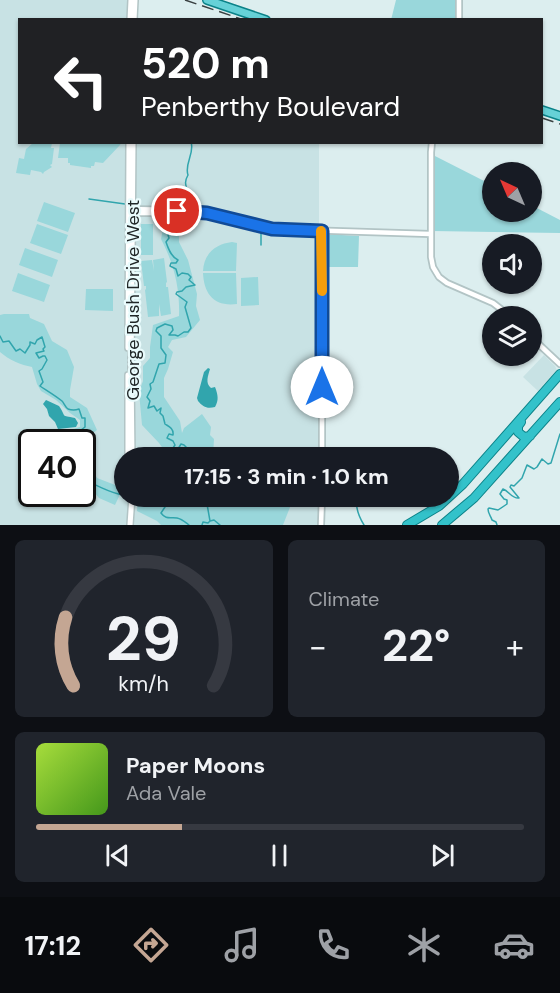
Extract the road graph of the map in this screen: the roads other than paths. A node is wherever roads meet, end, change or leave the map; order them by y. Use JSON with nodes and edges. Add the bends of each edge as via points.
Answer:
{"nodes":[{"id":1,"x":133,"y":0,"type":"edge"},
{"id":2,"x":207,"y":0,"type":"edge"},
{"id":3,"x":459,"y":0,"type":"edge"},
{"id":4,"x":132,"y":18,"type":"edge"},
{"id":5,"x":260,"y":18,"type":"edge"},
{"id":6,"x":459,"y":18,"type":"edge"},
{"id":7,"x":543,"y":110,"type":"edge"},
{"id":8,"x":560,"y":116,"type":"edge"},
{"id":9,"x":131,"y":144,"type":"edge"},
{"id":10,"x":432,"y":144,"type":"edge"},
{"id":11,"x":131,"y":211,"type":"junction"},
{"id":12,"x":322,"y":231,"type":"junction"},
{"id":13,"x":430,"y":234,"type":"junction"},
{"id":14,"x":497,"y":306,"type":"edge"},
{"id":15,"x":542,"y":348,"type":"edge"},
{"id":16,"x":560,"y":366,"type":"edge"},
{"id":17,"x":560,"y":374,"type":"edge"},
{"id":18,"x":548,"y":387,"type":"junction"},
{"id":19,"x":559,"y":403,"type":"edge"},
{"id":20,"x":530,"y":436,"type":"junction"},
{"id":21,"x":130,"y":447,"type":"edge"},
{"id":22,"x":322,"y":447,"type":"edge"},
{"id":23,"x":129,"y":507,"type":"edge"},
{"id":24,"x":322,"y":507,"type":"edge"},
{"id":25,"x":128,"y":525,"type":"edge"},
{"id":26,"x":321,"y":525,"type":"edge"},
{"id":27,"x":407,"y":525,"type":"edge"},
{"id":28,"x":442,"y":525,"type":"edge"}],
"edges":[{"from":1,"to":4,"type":"main road"},
{"from":2,"to":5,"type":"main road"},
{"from":3,"to":6,"type":"street"},
{"from":7,"to":8,"type":"main road"},
{"from":9,"to":11,"type":"main road","name":"George Bush Drive West"},
{"from":10,"to":13,"type":"street"},
{"from":11,"to":12,"type":"street","via":[[173,210],[215,215],[272,229]]},
{"from":11,"to":21,"type":"main road","name":"George Bush Drive West"},
{"from":12,"to":13,"type":"street"},
{"from":12,"to":22,"type":"street"},
{"from":13,"to":14,"type":"street","via":[[431,260],[440,277]]},
{"from":15,"to":16,"type":"street"},
{"from":17,"to":18,"type":"highway"},
{"from":18,"to":20,"type":"highway","via":[[548,393],[518,426],[520,435]]},
{"from":18,"to":27,"type":"highway","via":[[463,484],[439,506]]},
{"from":19,"to":20,"type":"highway"},
{"from":20,"to":28,"type":"highway","via":[[474,498]]},
{"from":23,"to":25,"type":"main road"},
{"from":24,"to":26,"type":"street"}]}
